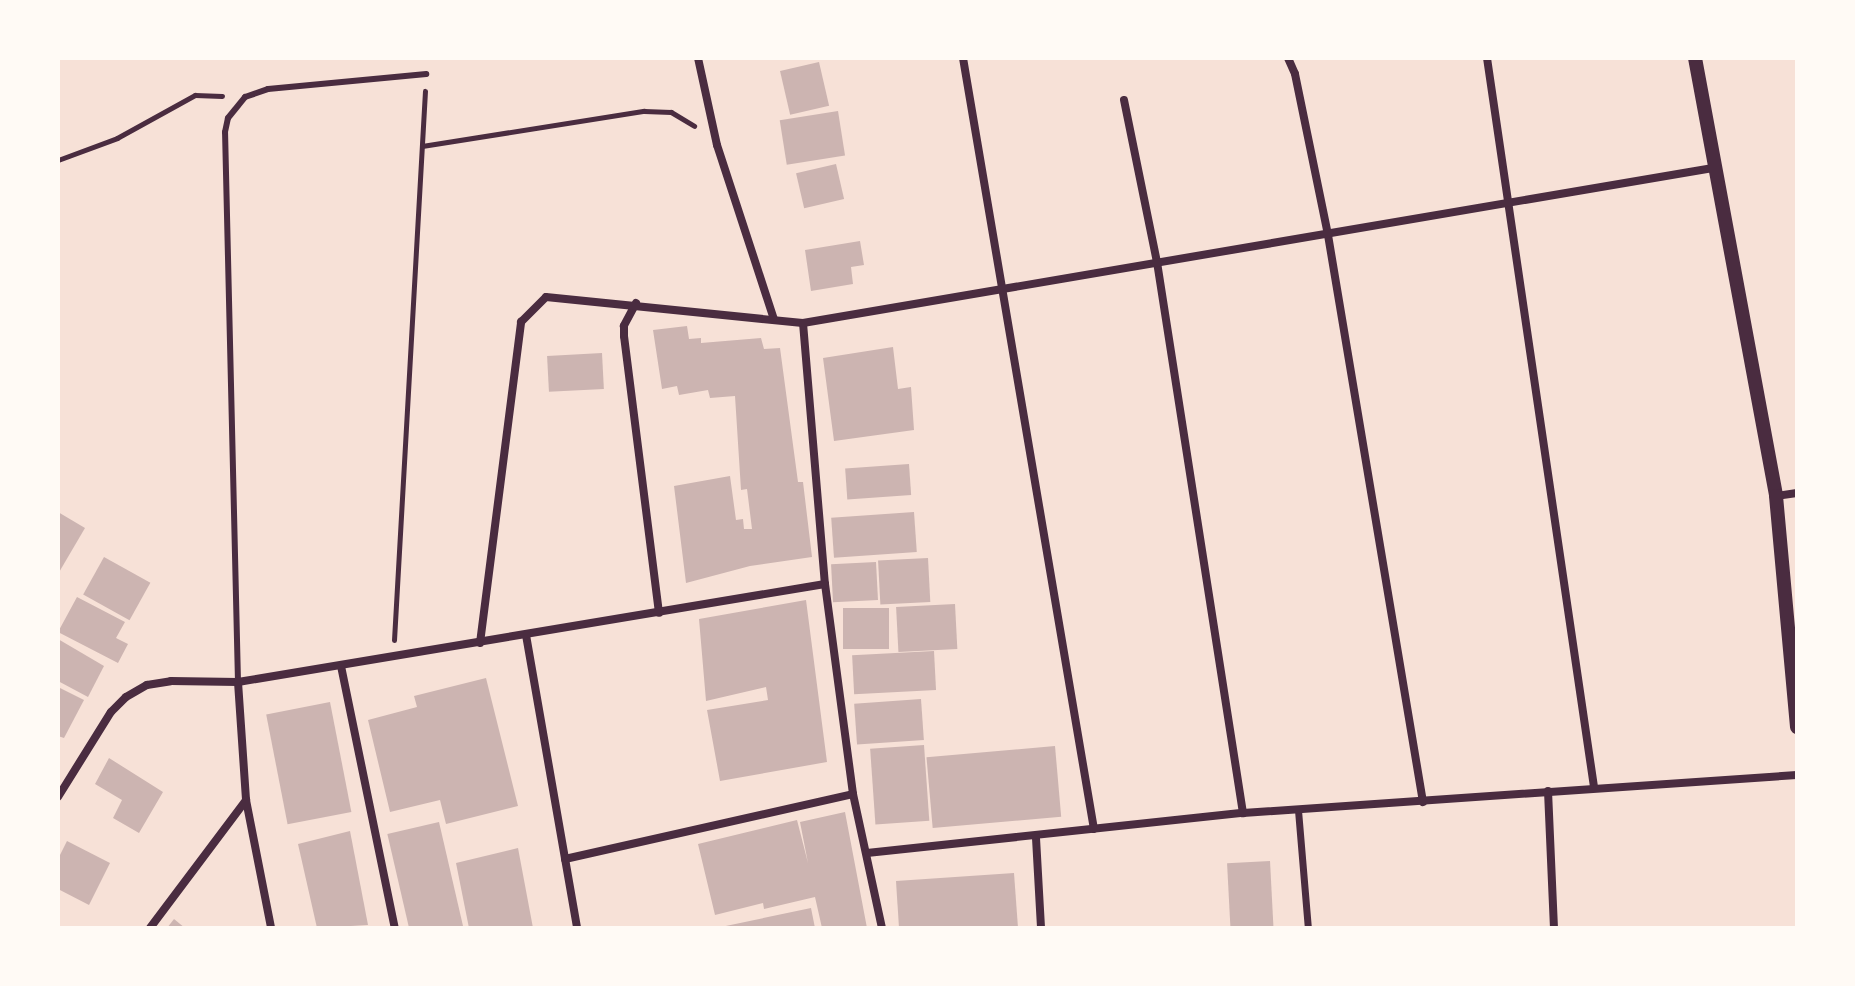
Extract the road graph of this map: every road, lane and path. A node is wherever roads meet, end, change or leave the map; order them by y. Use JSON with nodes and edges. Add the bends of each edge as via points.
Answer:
{"nodes":[{"id":1,"x":698,"y":58,"type":"edge"},
{"id":2,"x":963,"y":58,"type":"edge"},
{"id":3,"x":1288,"y":58,"type":"edge"},
{"id":4,"x":1487,"y":58,"type":"edge"},
{"id":5,"x":1695,"y":58,"type":"edge"},
{"id":6,"x":426,"y":74,"type":"joint"},
{"id":7,"x":245,"y":97,"type":"junction"},
{"id":8,"x":1124,"y":100,"type":"dead end"},
{"id":9,"x":717,"y":145,"type":"junction"},
{"id":10,"x":422,"y":146,"type":"junction"},
{"id":11,"x":58,"y":160,"type":"edge"},
{"id":12,"x":1713,"y":168,"type":"junction"},
{"id":13,"x":1505,"y":203,"type":"junction"},
{"id":14,"x":1328,"y":235,"type":"junction"},
{"id":15,"x":1157,"y":262,"type":"junction"},
{"id":16,"x":1005,"y":290,"type":"junction"},
{"id":17,"x":636,"y":303,"type":"junction"},
{"id":18,"x":774,"y":319,"type":"junction"},
{"id":19,"x":803,"y":323,"type":"junction"},
{"id":20,"x":1797,"y":493,"type":"edge"},
{"id":21,"x":1776,"y":496,"type":"junction"},
{"id":22,"x":825,"y":584,"type":"junction"},
{"id":23,"x":659,"y":613,"type":"junction"},
{"id":24,"x":526,"y":635,"type":"junction"},
{"id":25,"x":480,"y":643,"type":"junction"},
{"id":26,"x":393,"y":657,"type":"junction"},
{"id":27,"x":341,"y":666,"type":"junction"},
{"id":28,"x":238,"y":682,"type":"junction"},
{"id":29,"x":1797,"y":727,"type":"edge"},
{"id":30,"x":1797,"y":775,"type":"edge"},
{"id":31,"x":1594,"y":787,"type":"junction"},
{"id":32,"x":1548,"y":791,"type":"junction"},
{"id":33,"x":853,"y":794,"type":"junction"},
{"id":34,"x":58,"y":797,"type":"edge"},
{"id":35,"x":246,"y":800,"type":"junction"},
{"id":36,"x":1423,"y":802,"type":"junction"},
{"id":37,"x":1298,"y":810,"type":"junction"},
{"id":38,"x":1243,"y":813,"type":"junction"},
{"id":39,"x":1094,"y":829,"type":"junction"},
{"id":40,"x":1036,"y":838,"type":"junction"},
{"id":41,"x":867,"y":853,"type":"junction"},
{"id":42,"x":565,"y":859,"type":"junction"},
{"id":43,"x":150,"y":928,"type":"edge"},
{"id":44,"x":271,"y":928,"type":"edge"},
{"id":45,"x":395,"y":928,"type":"edge"},
{"id":46,"x":577,"y":928,"type":"edge"},
{"id":47,"x":882,"y":928,"type":"edge"},
{"id":48,"x":1041,"y":928,"type":"edge"},
{"id":49,"x":1308,"y":928,"type":"edge"},
{"id":50,"x":1554,"y":928,"type":"edge"}],
"edges":[{"from":1,"to":9,"type":"street"},
{"from":2,"to":16,"type":"street"},
{"from":3,"to":14,"type":"street"},
{"from":4,"to":13,"type":"street"},
{"from":5,"to":12,"type":"street"},
{"from":6,"to":7,"type":"lane","via":[[268,89]]},
{"from":6,"to":10,"type":"path"},
{"from":7,"to":11,"type":"path","via":[[195,95],[117,138]]},
{"from":7,"to":28,"type":"lane","via":[[235,106],[225,132]]},
{"from":8,"to":15,"type":"street"},
{"from":9,"to":10,"type":"path","via":[[671,112],[644,111]]},
{"from":9,"to":18,"type":"street"},
{"from":10,"to":26,"type":"path"},
{"from":12,"to":13,"type":"street"},
{"from":12,"to":21,"type":"street"},
{"from":13,"to":14,"type":"street"},
{"from":13,"to":31,"type":"street"},
{"from":14,"to":15,"type":"street"},
{"from":14,"to":36,"type":"street"},
{"from":15,"to":16,"type":"street"},
{"from":15,"to":38,"type":"street"},
{"from":16,"to":19,"type":"street"},
{"from":16,"to":39,"type":"street"},
{"from":17,"to":18,"type":"street"},
{"from":17,"to":23,"type":"street","via":[[624,336]]},
{"from":17,"to":25,"type":"street","via":[[546,297],[521,322]]},
{"from":18,"to":19,"type":"street"},
{"from":19,"to":22,"type":"street"},
{"from":20,"to":21,"type":"street"},
{"from":21,"to":29,"type":"street"},
{"from":22,"to":23,"type":"street"},
{"from":22,"to":33,"type":"street"},
{"from":23,"to":24,"type":"street"},
{"from":24,"to":25,"type":"street"},
{"from":24,"to":42,"type":"street"},
{"from":25,"to":26,"type":"street"},
{"from":26,"to":27,"type":"street"},
{"from":27,"to":28,"type":"street"},
{"from":27,"to":45,"type":"street"},
{"from":28,"to":34,"type":"street","via":[[171,681],[147,685],[126,697]]},
{"from":28,"to":35,"type":"street"},
{"from":30,"to":31,"type":"street"},
{"from":31,"to":32,"type":"street"},
{"from":32,"to":36,"type":"street"},
{"from":32,"to":50,"type":"street"},
{"from":33,"to":41,"type":"street"},
{"from":33,"to":42,"type":"street"},
{"from":35,"to":43,"type":"street"},
{"from":35,"to":44,"type":"street"},
{"from":36,"to":37,"type":"street"},
{"from":37,"to":38,"type":"street"},
{"from":37,"to":49,"type":"street"},
{"from":38,"to":39,"type":"street"},
{"from":39,"to":40,"type":"street"},
{"from":40,"to":41,"type":"street"},
{"from":40,"to":48,"type":"street"},
{"from":41,"to":47,"type":"street"},
{"from":42,"to":46,"type":"street"}]}
